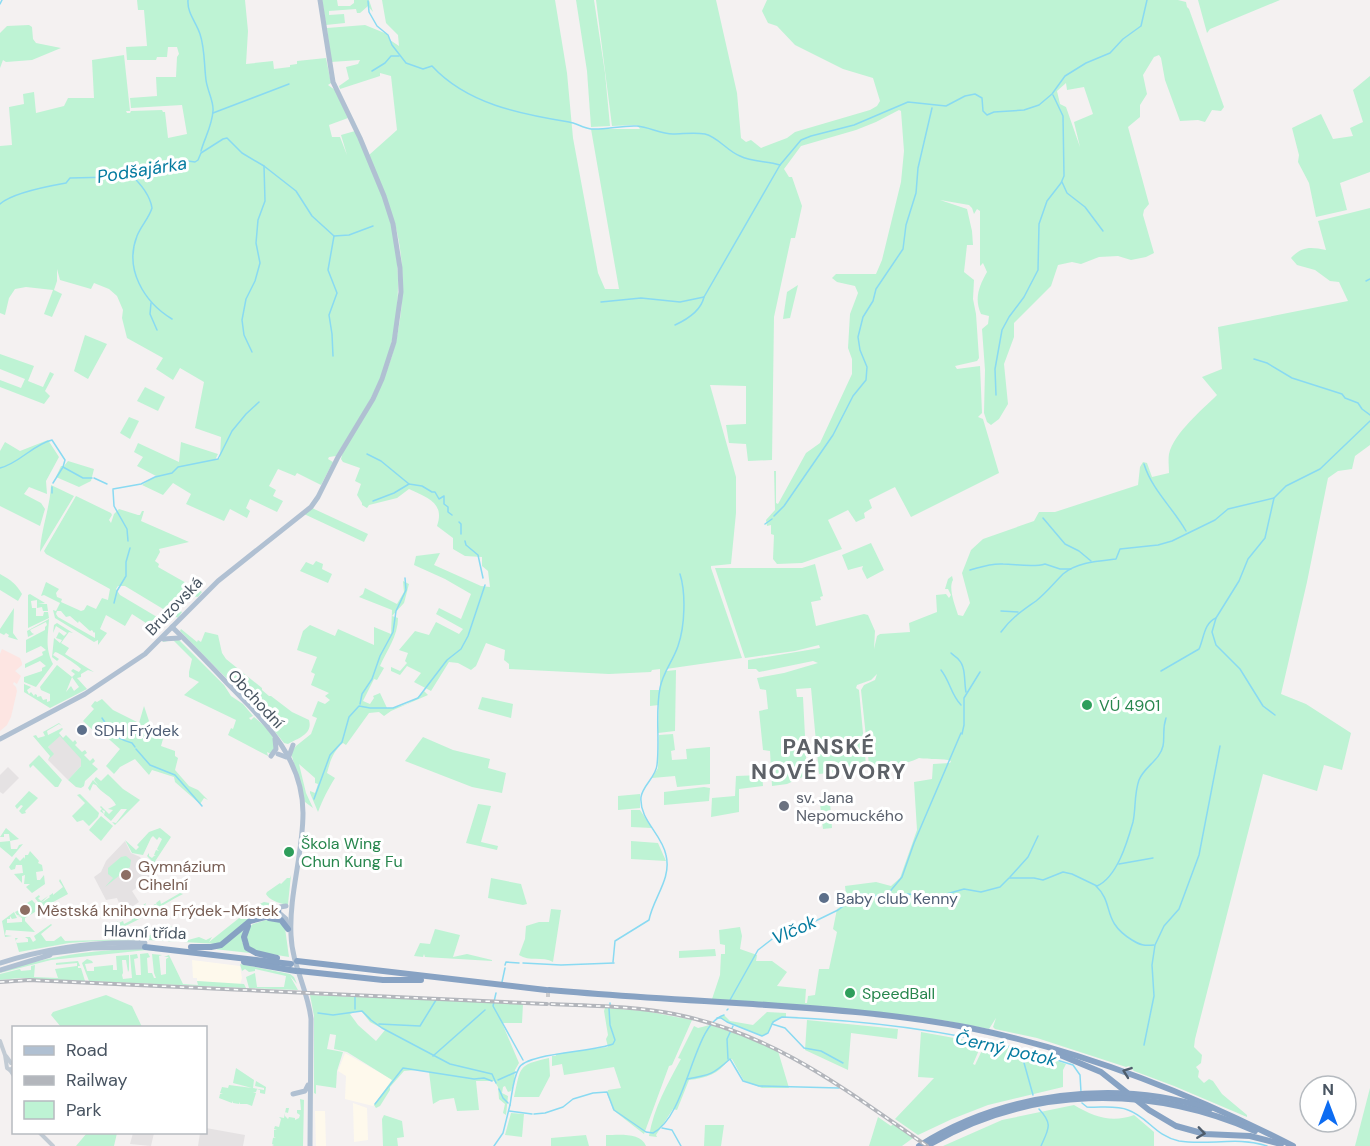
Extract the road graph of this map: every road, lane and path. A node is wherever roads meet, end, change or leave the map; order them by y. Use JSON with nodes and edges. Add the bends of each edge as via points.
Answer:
{"nodes":[{"id":1,"x":320,"y":0,"type":"edge"},
{"id":2,"x":177,"y":622,"type":"junction"},
{"id":3,"x":171,"y":628,"type":"junction"},
{"id":4,"x":179,"y":636,"type":"junction"},
{"id":5,"x":162,"y":639,"type":"junction"},
{"id":6,"x":275,"y":739,"type":"junction"},
{"id":7,"x":0,"y":740,"type":"edge"},
{"id":8,"x":281,"y":743,"type":"junction"},
{"id":9,"x":278,"y":754,"type":"dead end"},
{"id":10,"x":271,"y":756,"type":"dead end"},
{"id":11,"x":288,"y":757,"type":"junction"},
{"id":12,"x":293,"y":898,"type":"junction"},
{"id":13,"x":284,"y":913,"type":"junction"},
{"id":14,"x":268,"y":918,"type":"junction"},
{"id":15,"x":290,"y":926,"type":"junction"},
{"id":16,"x":145,"y":945,"type":"junction"},
{"id":17,"x":191,"y":947,"type":"junction"},
{"id":18,"x":68,"y":949,"type":"junction"},
{"id":19,"x":277,"y":958,"type":"junction"},
{"id":20,"x":0,"y":963,"type":"edge"},
{"id":21,"x":295,"y":966,"type":"junction"},
{"id":22,"x":0,"y":970,"type":"edge"},
{"id":23,"x":421,"y":978,"type":"junction"},
{"id":24,"x":304,"y":993,"type":"junction"},
{"id":25,"x":989,"y":1034,"type":"junction"},
{"id":26,"x":0,"y":1041,"type":"edge"},
{"id":27,"x":11,"y":1067,"type":"edge"},
{"id":28,"x":308,"y":1085,"type":"junction"},
{"id":29,"x":293,"y":1094,"type":"dead end"},
{"id":30,"x":1085,"y":1096,"type":"junction"},
{"id":31,"x":1256,"y":1127,"type":"junction"},
{"id":32,"x":41,"y":1134,"type":"edge"},
{"id":33,"x":935,"y":1139,"type":"junction"},
{"id":34,"x":1283,"y":1145,"type":"edge"},
{"id":35,"x":53,"y":1146,"type":"edge"},
{"id":36,"x":309,"y":1146,"type":"edge"},
{"id":37,"x":919,"y":1146,"type":"edge"},
{"id":38,"x":927,"y":1146,"type":"edge"},
{"id":39,"x":1293,"y":1146,"type":"edge"}],
"edges":[{"from":1,"to":2,"type":"main road","name":"Bruzovská","via":[[331,75],[384,196],[395,233],[400,268],[399,315],[390,359],[373,399],[315,502],[218,580]]},
{"from":2,"to":3,"type":"main road","name":"Bruzovská"},
{"from":2,"to":4,"type":"main road"},
{"from":3,"to":4,"type":"main road","name":"Obchodní"},
{"from":3,"to":5,"type":"main road","name":"Bruzovská"},
{"from":4,"to":5,"type":"main road"},
{"from":4,"to":6,"type":"main road","name":"Obchodní"},
{"from":4,"to":8,"type":"main road","name":"Obchodní","via":[[256,712]]},
{"from":5,"to":7,"type":"main road","name":"Bruzovská","via":[[101,684]]},
{"from":6,"to":10,"type":"main road","via":[[276,749]]},
{"from":6,"to":11,"type":"main road","name":"Obchodní"},
{"from":8,"to":11,"type":"main road","name":"Obchodní"},
{"from":8,"to":11,"type":"main road","via":[[291,745]]},
{"from":9,"to":11,"type":"main road"},
{"from":11,"to":12,"type":"main road","name":"Obchodní","via":[[303,811]]},
{"from":11,"to":13,"type":"main road","name":"Obchodní","via":[[300,817],[290,901]]},
{"from":12,"to":13,"type":"main road"},
{"from":12,"to":15,"type":"main road"},
{"from":13,"to":14,"type":"highway"},
{"from":13,"to":15,"type":"main road"},
{"from":13,"to":17,"type":"highway","via":[[250,921],[221,945]]},
{"from":14,"to":15,"type":"highway"},
{"from":14,"to":19,"type":"highway","via":[[248,927],[244,943],[252,952]]},
{"from":15,"to":21,"type":"main road"},
{"from":16,"to":17,"type":"highway","name":"Hlavní třída"},
{"from":16,"to":18,"type":"main road"},
{"from":16,"to":21,"type":"highway"},
{"from":17,"to":19,"type":"highway","name":"Hlavní třída"},
{"from":18,"to":20,"type":"main road","via":[[29,951]]},
{"from":18,"to":22,"type":"main road"},
{"from":19,"to":21,"type":"highway","name":"Hlavní třída"},
{"from":21,"to":23,"type":"highway","name":"Hlavní třída","via":[[364,969]]},
{"from":21,"to":23,"type":"highway","via":[[383,980]]},
{"from":21,"to":24,"type":"main road"},
{"from":23,"to":25,"type":"highway","via":[[548,992],[851,1011]]},
{"from":24,"to":28,"type":"main road","via":[[309,1019]]},
{"from":24,"to":36,"type":"main road","via":[[312,1031]]},
{"from":31,"to":25,"type":"highway","one_way":true,"via":[[1125,1071]]},
{"from":25,"to":34,"type":"highway","one_way":true,"via":[[1079,1061],[1101,1072],[1170,1124],[1205,1134],[1250,1136]]},
{"from":26,"to":27,"type":"street"},
{"from":28,"to":29,"type":"main road","via":[[305,1091]]},
{"from":28,"to":36,"type":"main road"},
{"from":30,"to":31,"type":"highway","via":[[1143,1095],[1184,1102]]},
{"from":30,"to":33,"type":"highway","via":[[1038,1100],[1002,1109]]},
{"from":30,"to":34,"type":"highway","via":[[1184,1106],[1237,1123]]},
{"from":31,"to":39,"type":"highway"},
{"from":32,"to":35,"type":"street"},
{"from":33,"to":37,"type":"highway"},
{"from":33,"to":38,"type":"highway"}]}
